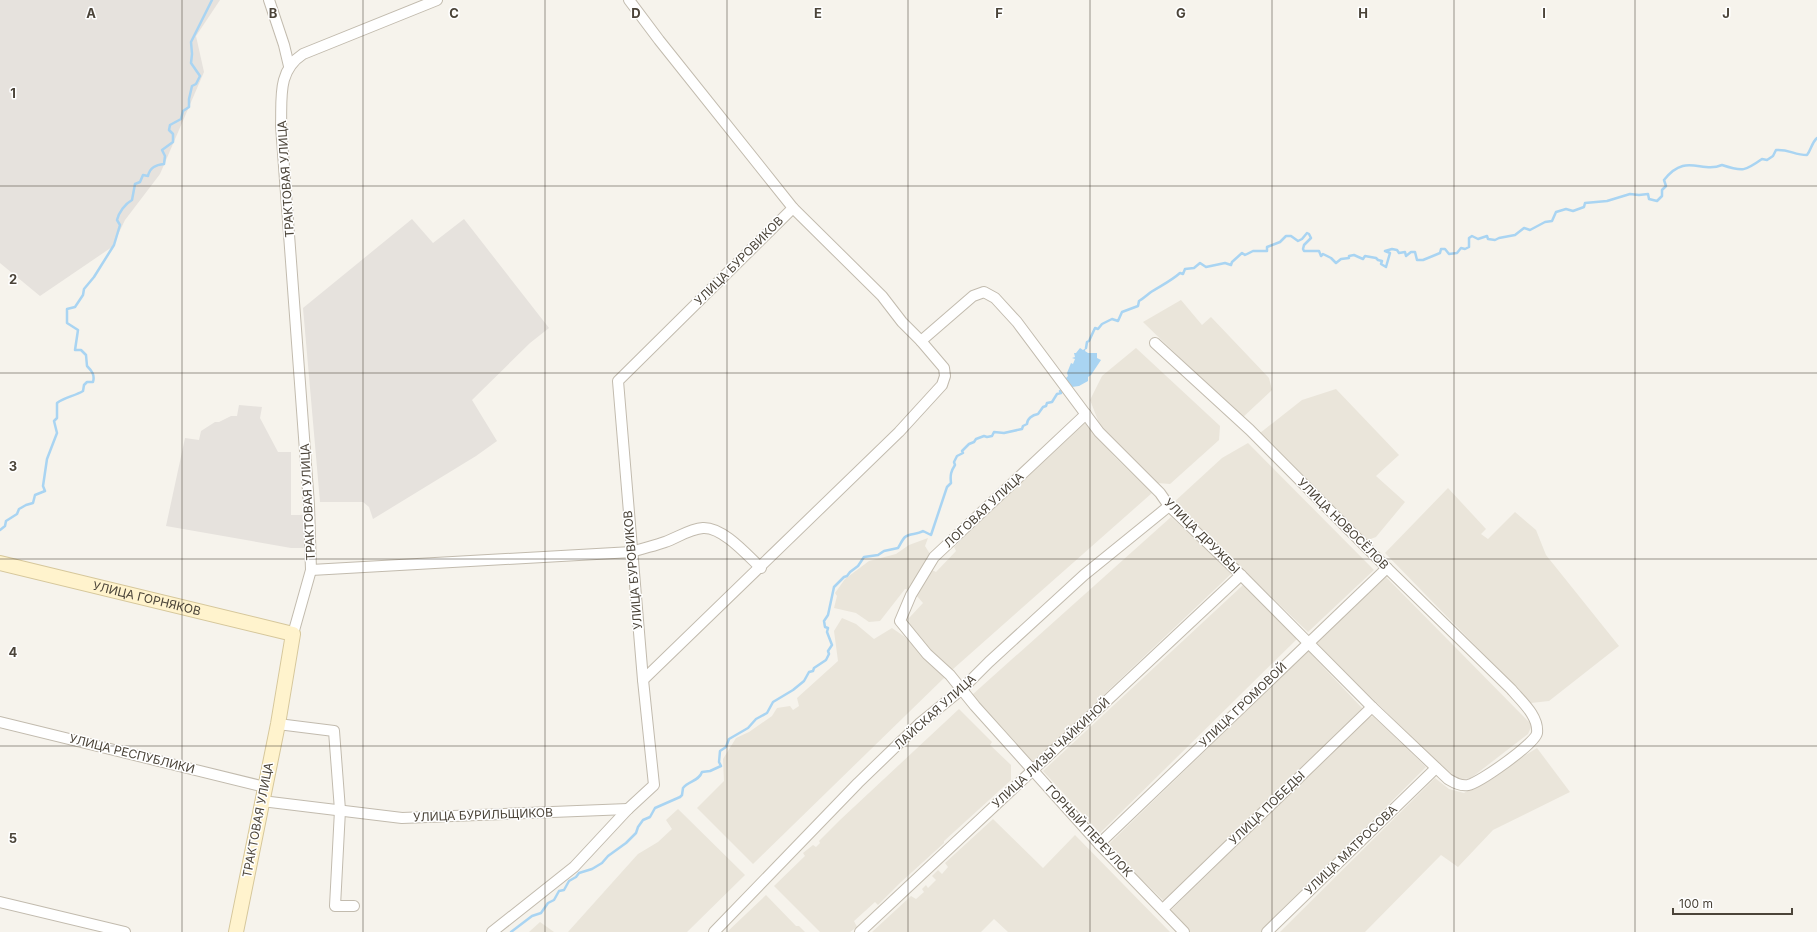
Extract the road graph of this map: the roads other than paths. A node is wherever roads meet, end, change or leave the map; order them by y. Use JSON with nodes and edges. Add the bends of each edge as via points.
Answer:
{"nodes":[{"id":1,"x":269,"y":0,"type":"edge"},
{"id":2,"x":437,"y":0,"type":"edge"},
{"id":3,"x":629,"y":0,"type":"edge"},
{"id":4,"x":284,"y":45,"type":"junction"},
{"id":5,"x":303,"y":54,"type":"junction"},
{"id":6,"x":289,"y":66,"type":"junction"},
{"id":7,"x":792,"y":208,"type":"junction"},
{"id":8,"x":921,"y":341,"type":"junction"},
{"id":9,"x":1155,"y":343,"type":"dead end"},
{"id":10,"x":1086,"y":414,"type":"junction"},
{"id":11,"x":1169,"y":506,"type":"junction"},
{"id":12,"x":632,"y":552,"type":"junction"},
{"id":13,"x":0,"y":563,"type":"edge"},
{"id":14,"x":761,"y":568,"type":"junction"},
{"id":15,"x":1387,"y":568,"type":"junction"},
{"id":16,"x":311,"y":570,"type":"junction"},
{"id":17,"x":1241,"y":575,"type":"junction"},
{"id":18,"x":900,"y":621,"type":"joint"},
{"id":19,"x":293,"y":634,"type":"junction"},
{"id":20,"x":1307,"y":643,"type":"junction"},
{"id":21,"x":643,"y":680,"type":"junction"},
{"id":22,"x":962,"y":689,"type":"junction"},
{"id":23,"x":1372,"y":707,"type":"junction"},
{"id":24,"x":0,"y":722,"type":"edge"},
{"id":25,"x":278,"y":724,"type":"junction"},
{"id":26,"x":1436,"y":768,"type":"junction"},
{"id":27,"x":1033,"y":770,"type":"junction"},
{"id":28,"x":265,"y":787,"type":"junction"},
{"id":29,"x":262,"y":801,"type":"junction"},
{"id":30,"x":628,"y":809,"type":"junction"},
{"id":31,"x":340,"y":810,"type":"junction"},
{"id":32,"x":1099,"y":844,"type":"junction"},
{"id":33,"x":0,"y":902,"type":"edge"},
{"id":34,"x":354,"y":906,"type":"dead end"},
{"id":35,"x":1163,"y":909,"type":"junction"},
{"id":36,"x":125,"y":932,"type":"edge"},
{"id":37,"x":236,"y":932,"type":"edge"},
{"id":38,"x":492,"y":932,"type":"edge"},
{"id":39,"x":714,"y":932,"type":"edge"},
{"id":40,"x":860,"y":932,"type":"edge"},
{"id":41,"x":1184,"y":932,"type":"edge"},
{"id":42,"x":1267,"y":932,"type":"edge"}],
"edges":[{"from":1,"to":4,"type":"street"},
{"from":2,"to":5,"type":"street"},
{"from":3,"to":7,"type":"street"},
{"from":4,"to":5,"type":"street"},
{"from":4,"to":6,"type":"street"},
{"from":5,"to":6,"type":"street"},
{"from":6,"to":16,"type":"street","name":"ТРАКТОВАЯ УЛИЦА","via":[[282,88],[281,126],[309,504]]},
{"from":7,"to":8,"type":"street","via":[[882,296]]},
{"from":7,"to":12,"type":"street","name":"УЛИЦА БУРОВИКОВ","via":[[618,381]]},
{"from":8,"to":10,"type":"street","name":"УЛИЦА ДРУЖБЫ","via":[[973,296],[984,292],[995,298],[1018,322]]},
{"from":8,"to":14,"type":"street","via":[[944,368],[942,385],[899,432]]},
{"from":9,"to":15,"type":"street","name":"УЛИЦА НОВОСЁЛОВ","via":[[1250,430]]},
{"from":10,"to":11,"type":"street","name":"УЛИЦА ДРУЖБЫ","via":[[1099,432],[1160,493]]},
{"from":10,"to":18,"type":"street","name":"ЛОГОВАЯ УЛИЦА","via":[[934,557],[911,594]]},
{"from":11,"to":17,"type":"street","name":"УЛИЦА ДРУЖБЫ"},
{"from":11,"to":22,"type":"street","name":"ЛАЙСКАЯ УЛИЦА","via":[[1084,575]]},
{"from":12,"to":14,"type":"street","via":[[703,528],[719,532]]},
{"from":12,"to":16,"type":"street"},
{"from":12,"to":21,"type":"street","name":"УЛИЦА БУРОВИКОВ"},
{"from":13,"to":19,"type":"street","name":"УЛИЦА ГОРНЯКОВ"},
{"from":14,"to":21,"type":"street"},
{"from":15,"to":20,"type":"street","name":"УЛИЦА ГРОМОВОЙ"},
{"from":15,"to":26,"type":"street","name":"УЛИЦА НОВОСЁЛОВ","via":[[1511,689],[1536,722],[1537,735],[1529,745],[1470,785],[1459,785]]},
{"from":16,"to":19,"type":"street","name":"ТРАКТОВАЯ УЛИЦА"},
{"from":17,"to":20,"type":"street","name":"УЛИЦА ДРУЖБЫ"},
{"from":17,"to":27,"type":"street","name":"УЛИЦА ЛИЗЫ ЧАЙКИНОЙ"},
{"from":18,"to":22,"type":"street","name":"ГОРНЫЙ ПЕРЕУЛОК","via":[[927,654]]},
{"from":19,"to":25,"type":"street","name":"ТРАКТОВАЯ УЛИЦА"},
{"from":20,"to":23,"type":"street","name":"УЛИЦА ДРУЖБЫ"},
{"from":20,"to":32,"type":"street","name":"УЛИЦА ГРОМОВОЙ"},
{"from":21,"to":30,"type":"street","name":"УЛИЦА БУРОВИКОВ","via":[[654,785]]},
{"from":22,"to":27,"type":"street","name":"ГОРНЫЙ ПЕРЕУЛОК"},
{"from":22,"to":39,"type":"street","name":"ЛАЙСКАЯ УЛИЦА","via":[[919,724],[858,783]]},
{"from":23,"to":26,"type":"street","name":"УЛИЦА ДРУЖБЫ"},
{"from":23,"to":35,"type":"street","name":"УЛИЦА ПОБЕДЫ"},
{"from":24,"to":28,"type":"street","name":"УЛИЦА РЕСПУБЛИКИ"},
{"from":25,"to":28,"type":"street","name":"ТРАКТОВАЯ УЛИЦА"},
{"from":25,"to":31,"type":"street","via":[[334,731]]},
{"from":26,"to":42,"type":"street","name":"УЛИЦА МАТРОСОВА"},
{"from":27,"to":32,"type":"street","name":"ГОРНЫЙ ПЕРЕУЛОК"},
{"from":27,"to":40,"type":"street","name":"УЛИЦА ЛИЗЫ ЧАЙКИНОЙ"},
{"from":28,"to":29,"type":"street","name":"ТРАКТОВАЯ УЛИЦА"},
{"from":29,"to":31,"type":"street","name":"УЛИЦА БУРИЛЬЩИКОВ"},
{"from":29,"to":37,"type":"street","name":"ТРАКТОВАЯ УЛИЦА"},
{"from":30,"to":31,"type":"street","name":"УЛИЦА БУРИЛЬЩИКОВ","via":[[402,818]]},
{"from":30,"to":38,"type":"street","name":"УЛИЦА БУРОВИКОВ","via":[[574,867]]},
{"from":31,"to":34,"type":"street","via":[[336,906]]},
{"from":32,"to":35,"type":"street","name":"ГОРНЫЙ ПЕРЕУЛОК"},
{"from":33,"to":36,"type":"street"},
{"from":35,"to":41,"type":"street","name":"ГОРНЫЙ ПЕРЕУЛОК"}]}
